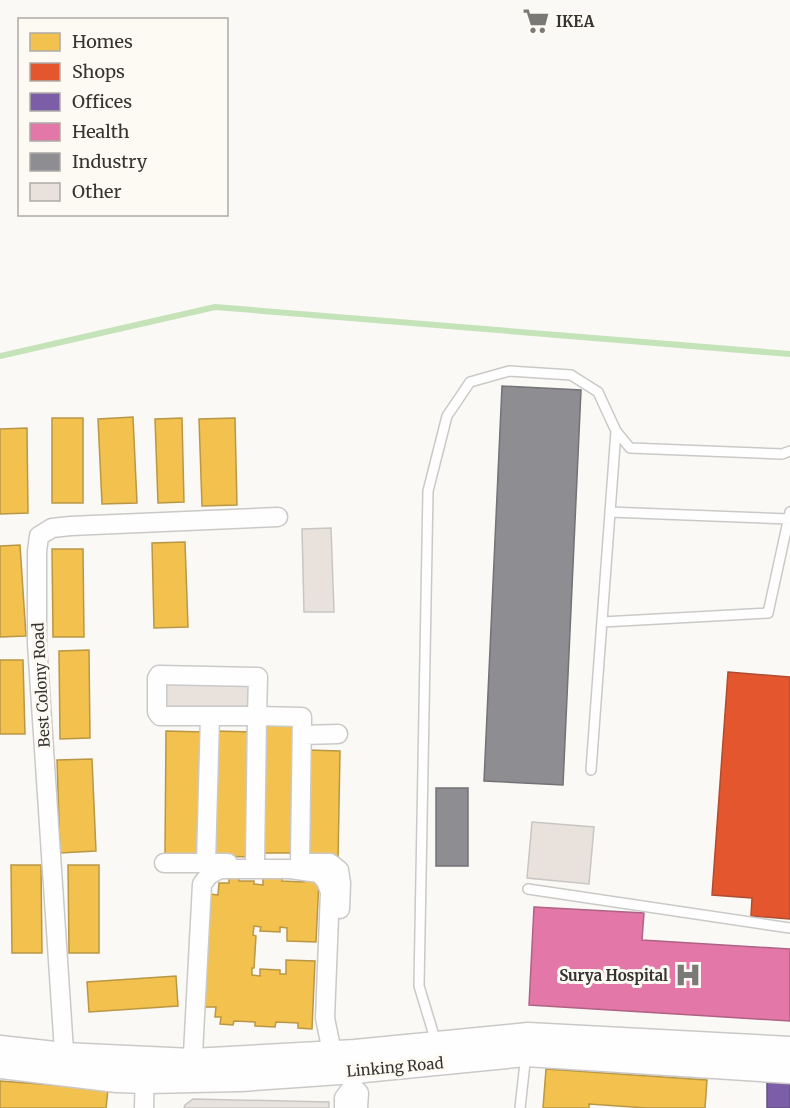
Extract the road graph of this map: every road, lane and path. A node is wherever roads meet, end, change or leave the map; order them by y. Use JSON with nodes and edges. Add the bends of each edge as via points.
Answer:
{"nodes":[{"id":1,"x":616,"y":431,"type":"junction"},
{"id":2,"x":790,"y":451,"type":"edge"},
{"id":3,"x":610,"y":512,"type":"junction"},
{"id":4,"x":789,"y":516,"type":"edge"},
{"id":5,"x":278,"y":517,"type":"dead end"},
{"id":6,"x":602,"y":622,"type":"junction"},
{"id":7,"x":210,"y":716,"type":"junction"},
{"id":8,"x":257,"y":716,"type":"junction"},
{"id":9,"x":338,"y":734,"type":"dead end"},
{"id":10,"x":302,"y":735,"type":"junction"},
{"id":11,"x":591,"y":770,"type":"dead end"},
{"id":12,"x":255,"y":862,"type":"junction"},
{"id":13,"x":300,"y":862,"type":"junction"},
{"id":14,"x":164,"y":863,"type":"dead end"},
{"id":15,"x":206,"y":863,"type":"junction"},
{"id":16,"x":528,"y":889,"type":"dead end"},
{"id":17,"x":790,"y":928,"type":"edge"},
{"id":18,"x":527,"y":1044,"type":"junction"},
{"id":19,"x":0,"y":1048,"type":"edge"},
{"id":20,"x":790,"y":1049,"type":"edge"},
{"id":21,"x":441,"y":1053,"type":"junction"},
{"id":22,"x":64,"y":1064,"type":"junction"},
{"id":23,"x":0,"y":1066,"type":"edge"},
{"id":24,"x":345,"y":1067,"type":"junction"},
{"id":25,"x":145,"y":1070,"type":"junction"},
{"id":26,"x":192,"y":1070,"type":"junction"},
{"id":27,"x":790,"y":1071,"type":"edge"},
{"id":28,"x":144,"y":1108,"type":"edge"},
{"id":29,"x":344,"y":1108,"type":"edge"},
{"id":30,"x":358,"y":1108,"type":"edge"},
{"id":31,"x":520,"y":1108,"type":"edge"}],
"edges":[{"from":1,"to":2,"type":"lane","via":[[630,448],[782,454]]},
{"from":1,"to":3,"type":"lane"},
{"from":1,"to":21,"type":"lane","via":[[598,392],[571,375],[509,371],[470,382],[447,416],[428,490],[419,986]]},
{"from":3,"to":4,"type":"lane"},
{"from":3,"to":6,"type":"lane"},
{"from":4,"to":6,"type":"lane","via":[[768,613]]},
{"from":5,"to":22,"type":"street","name":"Best Colony Road","via":[[70,526],[52,528],[39,537],[37,644]]},
{"from":6,"to":11,"type":"lane"},
{"from":7,"to":8,"type":"street"},
{"from":7,"to":8,"type":"street","via":[[157,714],[158,676],[258,677]]},
{"from":7,"to":15,"type":"street"},
{"from":8,"to":10,"type":"street","via":[[300,716]]},
{"from":8,"to":12,"type":"street"},
{"from":9,"to":10,"type":"street"},
{"from":10,"to":13,"type":"street"},
{"from":12,"to":13,"type":"street"},
{"from":12,"to":15,"type":"street"},
{"from":13,"to":24,"type":"street","via":[[330,863],[341,876],[337,1019]]},
{"from":14,"to":15,"type":"street"},
{"from":16,"to":17,"type":"lane"},
{"from":18,"to":20,"type":"main road","name":"Linking Road"},
{"from":18,"to":21,"type":"main road","name":"Linking Road"},
{"from":18,"to":27,"type":"main road","name":"Linking Road"},
{"from":18,"to":31,"type":"lane"},
{"from":19,"to":22,"type":"main road","name":"Linking Road"},
{"from":21,"to":24,"type":"main road","name":"Linking Road"},
{"from":22,"to":23,"type":"main road","name":"Linking Road"},
{"from":22,"to":25,"type":"main road","name":"Linking Road"},
{"from":24,"to":26,"type":"main road","name":"Linking Road"},
{"from":24,"to":26,"type":"street","via":[[326,1018],[330,892],[326,881],[319,873],[290,869],[220,868],[202,884]]},
{"from":24,"to":29,"type":"street"},
{"from":24,"to":30,"type":"street","via":[[359,1093]]},
{"from":25,"to":26,"type":"main road","name":"Linking Road"},
{"from":25,"to":28,"type":"street"}]}
